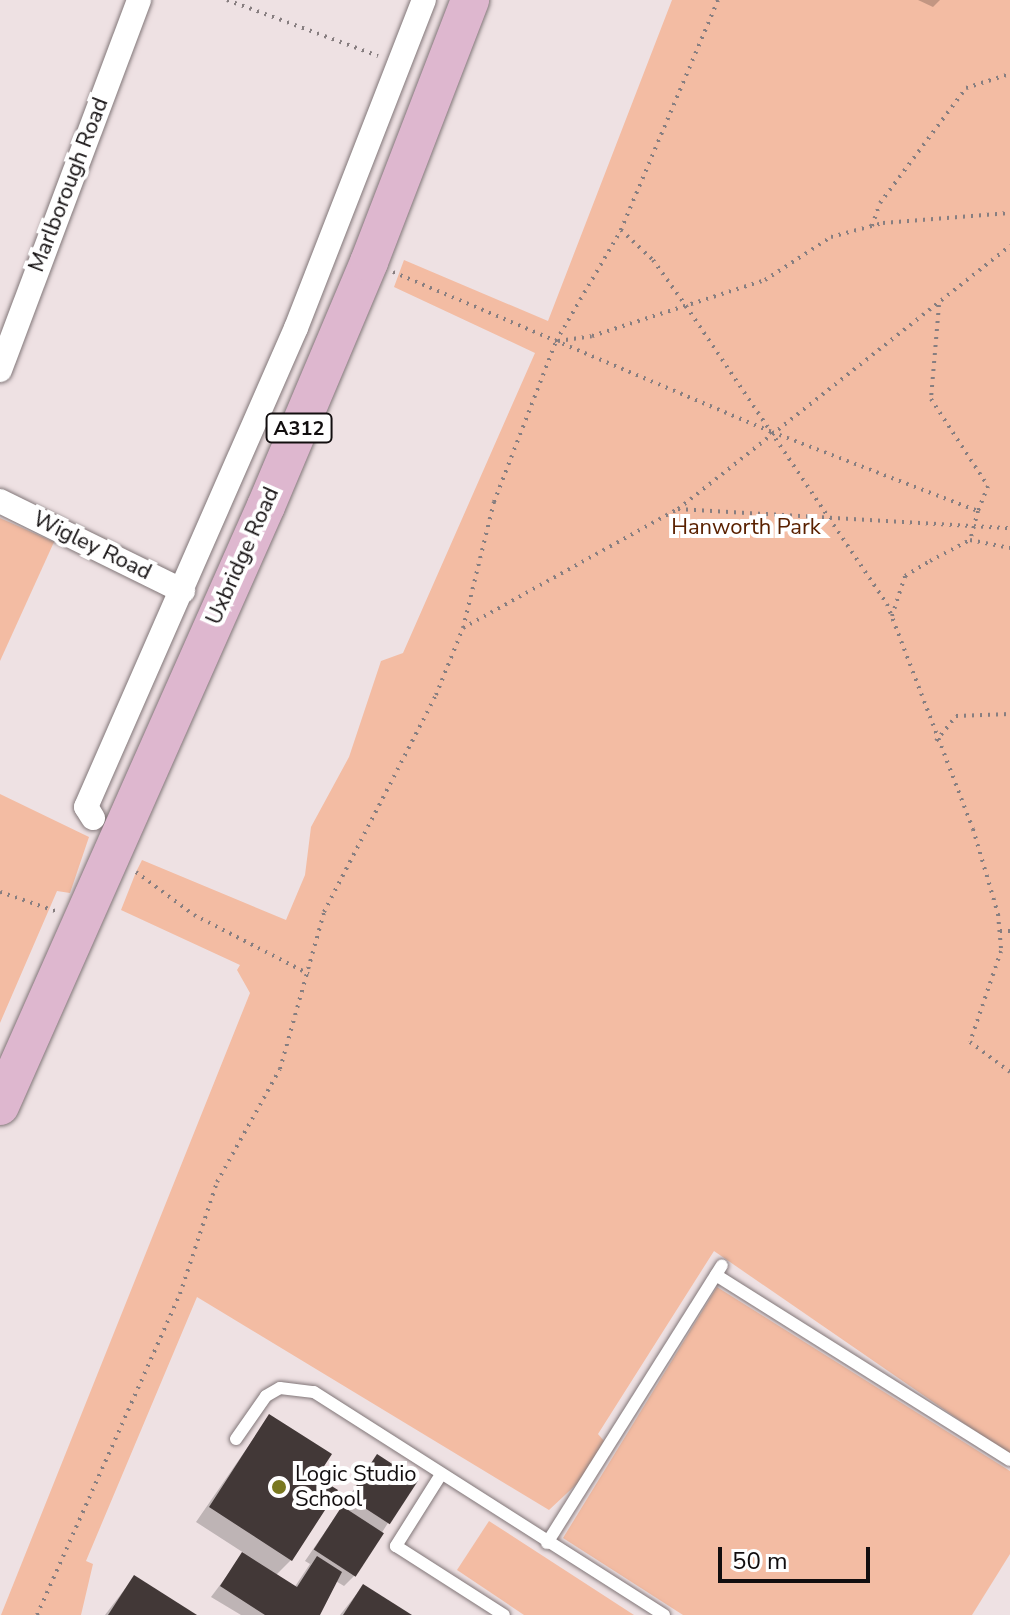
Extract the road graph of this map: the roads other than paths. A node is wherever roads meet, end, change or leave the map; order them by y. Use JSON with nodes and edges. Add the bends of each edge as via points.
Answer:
{"nodes":[{"id":1,"x":139,"y":0,"type":"edge"},
{"id":2,"x":424,"y":0,"type":"edge"},
{"id":3,"x":470,"y":0,"type":"edge"},
{"id":4,"x":0,"y":370,"type":"edge"},
{"id":5,"x":0,"y":501,"type":"edge"},
{"id":6,"x":183,"y":591,"type":"junction"},
{"id":7,"x":93,"y":818,"type":"dead end"},
{"id":8,"x":0,"y":1106,"type":"edge"},
{"id":9,"x":236,"y":1439,"type":"dead end"},
{"id":10,"x":1010,"y":1460,"type":"edge"},
{"id":11,"x":440,"y":1476,"type":"junction"},
{"id":12,"x":547,"y":1543,"type":"junction"},
{"id":13,"x":504,"y":1615,"type":"edge"},
{"id":14,"x":664,"y":1615,"type":"edge"}],
"edges":[{"from":1,"to":4,"type":"street","name":"Marlborough Road"},
{"from":2,"to":6,"type":"street","name":"Uxbridge Road","via":[[296,328]]},
{"from":3,"to":8,"type":"main road","name":"Uxbridge Road","number":"A312","via":[[369,262]]},
{"from":5,"to":6,"type":"street","name":"Wigley Road"},
{"from":6,"to":7,"type":"street","name":"Uxbridge Road","via":[[86,807]]},
{"from":9,"to":11,"type":"lane","via":[[266,1396],[280,1388],[298,1388],[314,1392]]},
{"from":10,"to":12,"type":"lane","via":[[719,1270]]},
{"from":11,"to":12,"type":"lane"},
{"from":11,"to":13,"type":"lane","via":[[396,1546]]},
{"from":12,"to":14,"type":"lane"}]}
